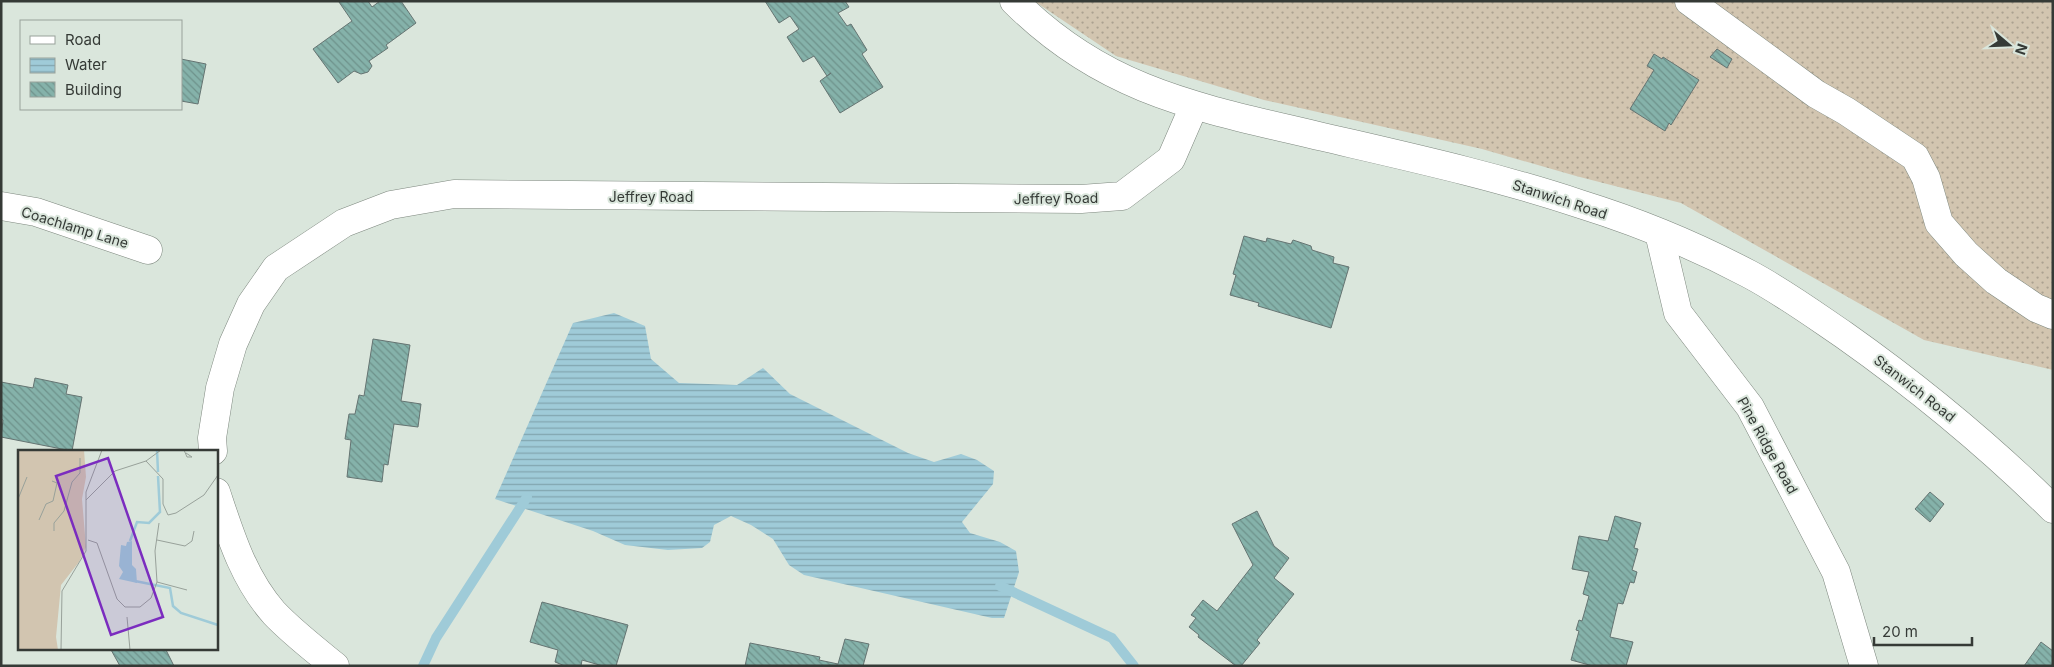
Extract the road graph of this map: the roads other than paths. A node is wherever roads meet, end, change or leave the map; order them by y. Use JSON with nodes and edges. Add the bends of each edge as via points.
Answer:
{"nodes":[{"id":1,"x":1014,"y":1,"type":"edge"},
{"id":2,"x":1689,"y":1,"type":"edge"},
{"id":3,"x":1194,"y":106,"type":"junction"},
{"id":4,"x":1,"y":206,"type":"edge"},
{"id":5,"x":1658,"y":233,"type":"junction"},
{"id":6,"x":148,"y":250,"type":"dead end"},
{"id":7,"x":2053,"y":315,"type":"edge"},
{"id":8,"x":213,"y":450,"type":"edge"},
{"id":9,"x":218,"y":498,"type":"edge"},
{"id":10,"x":2053,"y":509,"type":"edge"},
{"id":11,"x":335,"y":666,"type":"edge"},
{"id":12,"x":1864,"y":666,"type":"edge"}],
"edges":[{"from":1,"to":3,"type":"street","name":"Stanwich Road","via":[[1044,30],[1092,63],[1126,82]]},
{"from":2,"to":7,"type":"street","via":[[1816,94],[1846,110],[1915,157],[1926,178],[1939,223],[1966,254],[1996,281],[2036,308]]},
{"from":3,"to":5,"type":"street","name":"Stanwich Road","via":[[1528,187]]},
{"from":3,"to":8,"type":"street","name":"Jeffrey Road","via":[[1171,159],[1122,196],[1071,199],[454,194],[391,205],[344,223],[276,268],[251,304],[234,344],[220,388]]},
{"from":4,"to":6,"type":"street","name":"Coachlamp Lane","via":[[36,212]]},
{"from":5,"to":10,"type":"street","name":"Stanwich Road","via":[[1749,274],[1817,316],[1946,411]]},
{"from":5,"to":12,"type":"street","name":"Pine Ridge Road","via":[[1678,313],[1754,415],[1836,572]]},
{"from":9,"to":11,"type":"street","via":[[245,571],[273,612]]}]}
